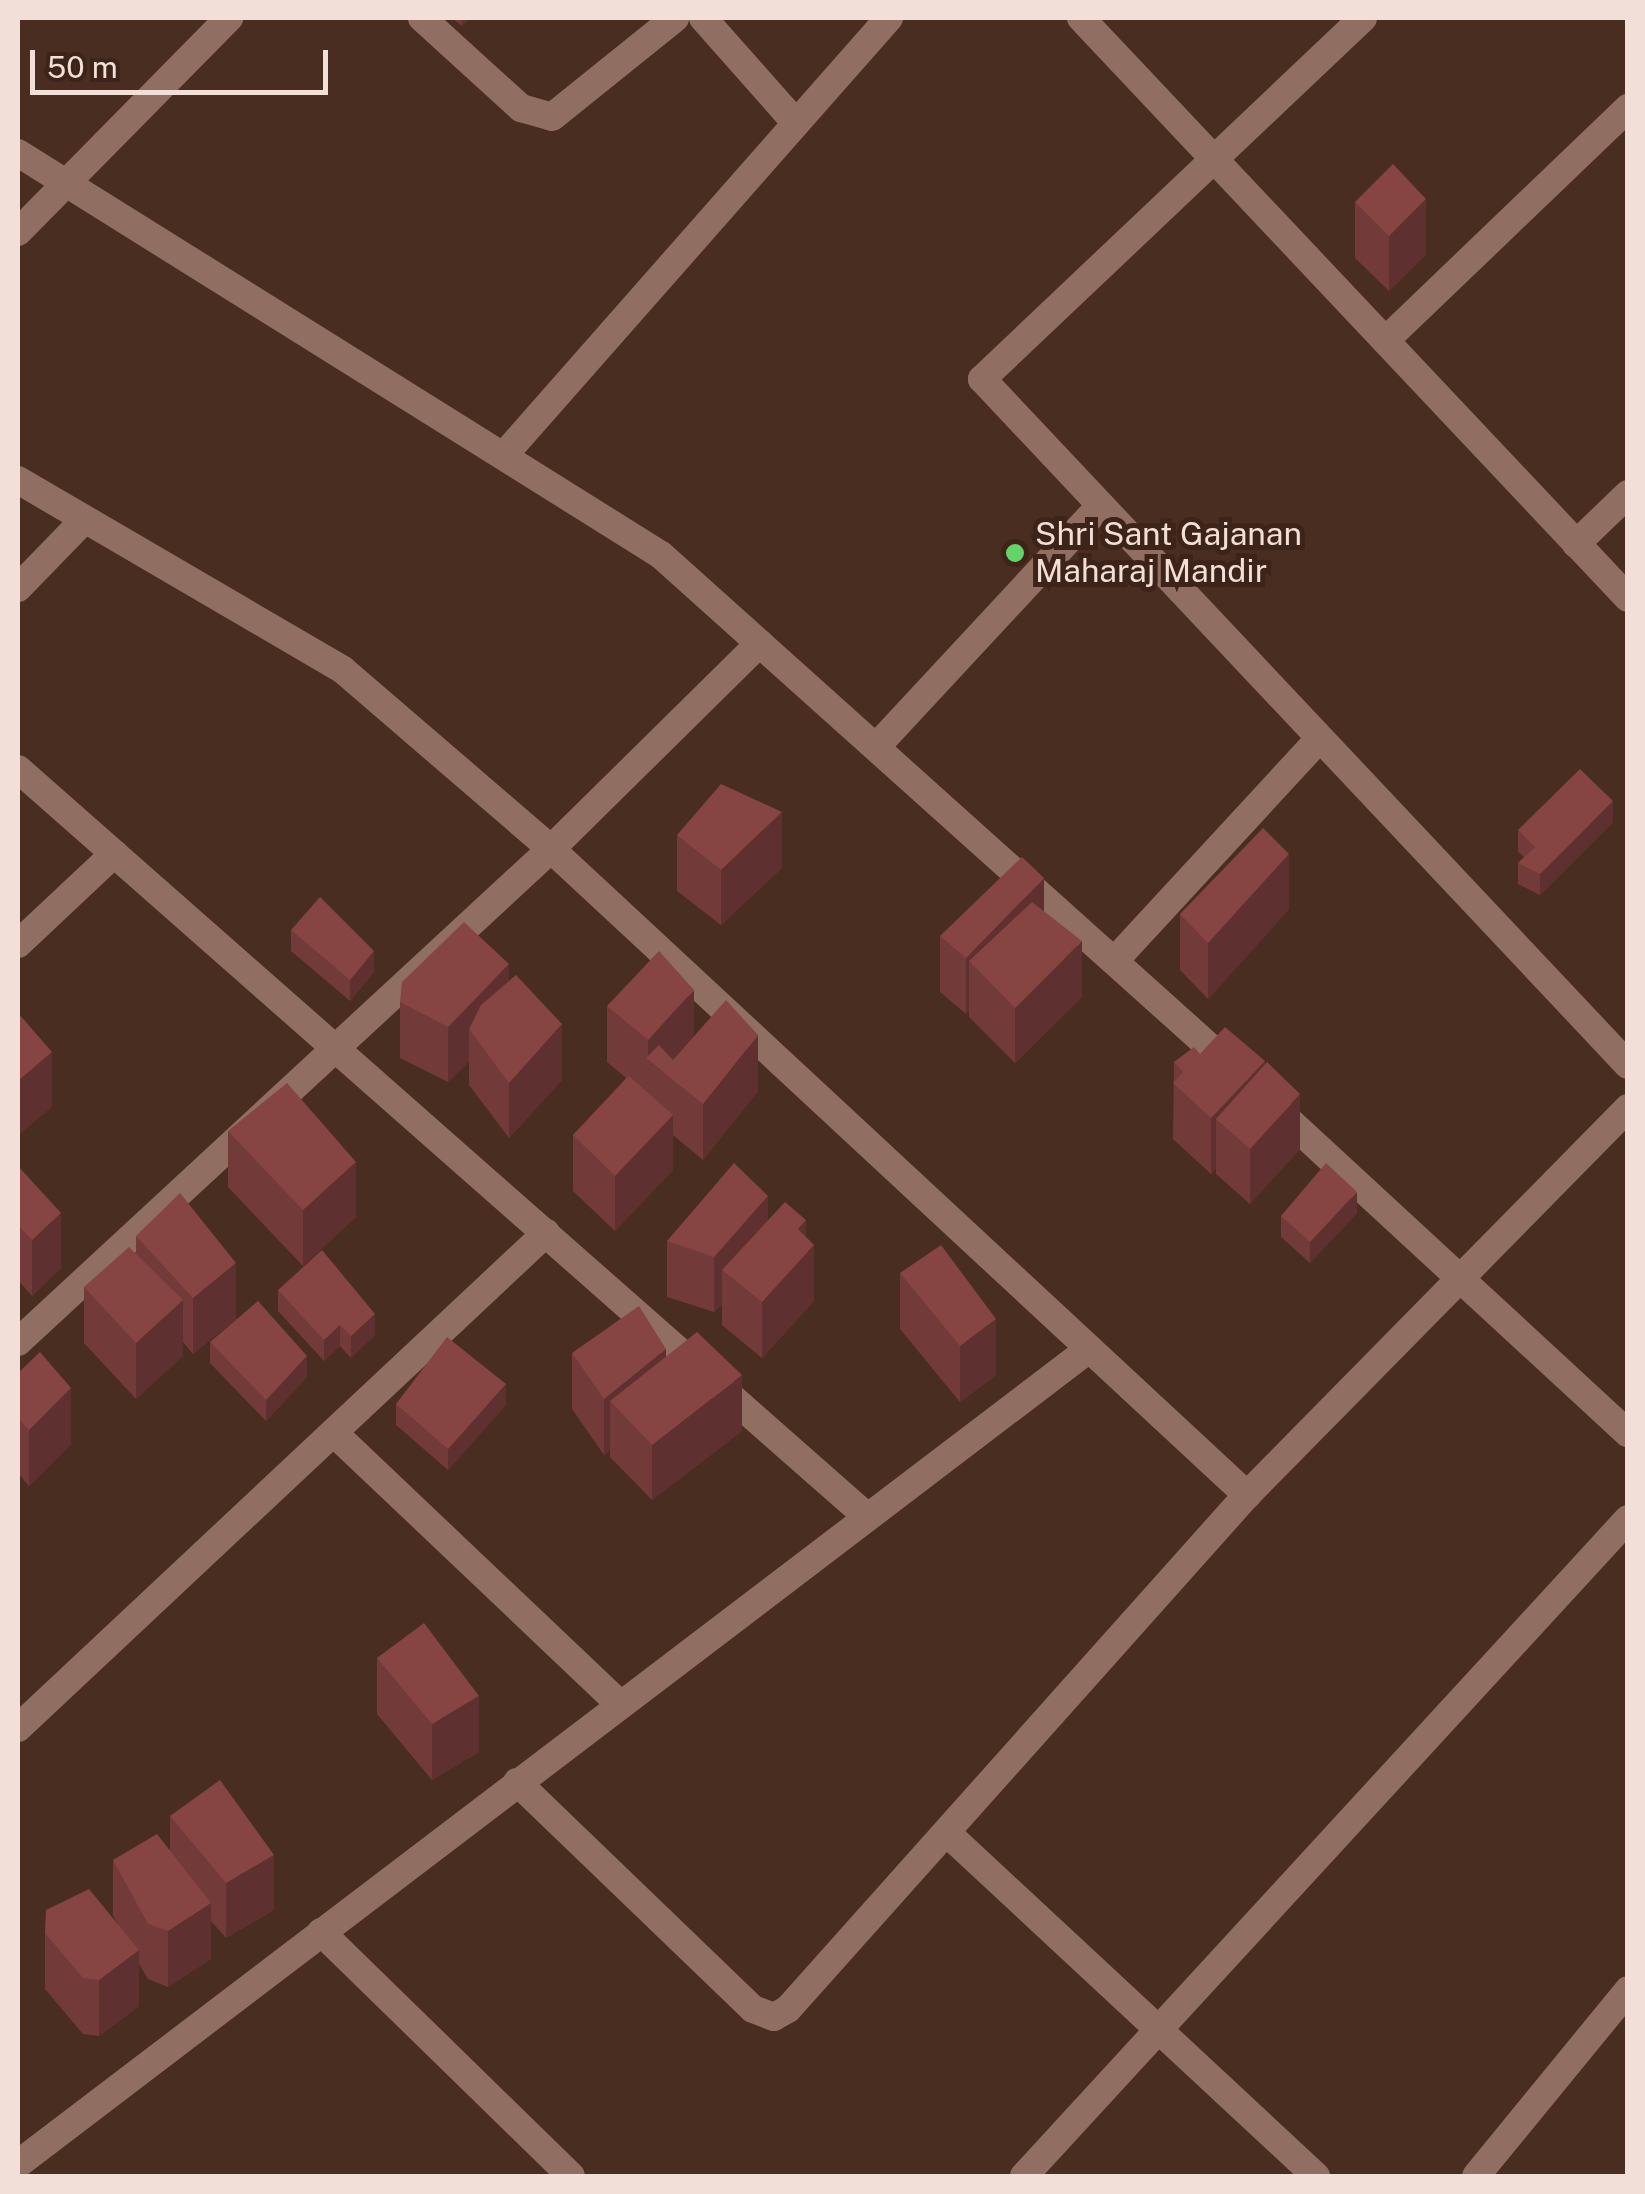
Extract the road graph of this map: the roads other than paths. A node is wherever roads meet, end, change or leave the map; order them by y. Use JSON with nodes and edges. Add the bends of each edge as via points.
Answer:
{"nodes":[{"id":1,"x":230,"y":18,"type":"edge"},
{"id":2,"x":422,"y":18,"type":"edge"},
{"id":3,"x":675,"y":18,"type":"edge"},
{"id":4,"x":703,"y":18,"type":"edge"},
{"id":5,"x":889,"y":18,"type":"edge"},
{"id":6,"x":1080,"y":18,"type":"edge"},
{"id":7,"x":1362,"y":18,"type":"edge"},
{"id":8,"x":1628,"y":108,"type":"edge"},
{"id":9,"x":796,"y":124,"type":"junction"},
{"id":10,"x":18,"y":152,"type":"edge"},
{"id":11,"x":1218,"y":156,"type":"junction"},
{"id":12,"x":72,"y":179,"type":"junction"},
{"id":13,"x":18,"y":232,"type":"edge"},
{"id":14,"x":1388,"y":340,"type":"junction"},
{"id":15,"x":505,"y":454,"type":"junction"},
{"id":16,"x":18,"y":480,"type":"edge"},
{"id":17,"x":1628,"y":494,"type":"edge"},
{"id":18,"x":1100,"y":506,"type":"junction"},
{"id":19,"x":81,"y":524,"type":"junction"},
{"id":20,"x":1576,"y":544,"type":"junction"},
{"id":21,"x":18,"y":588,"type":"edge"},
{"id":22,"x":1628,"y":598,"type":"edge"},
{"id":23,"x":760,"y":642,"type":"junction"},
{"id":24,"x":1318,"y":740,"type":"junction"},
{"id":25,"x":876,"y":746,"type":"junction"},
{"id":26,"x":18,"y":770,"type":"edge"},
{"id":27,"x":551,"y":848,"type":"junction"},
{"id":28,"x":114,"y":854,"type":"junction"},
{"id":29,"x":18,"y":944,"type":"edge"},
{"id":30,"x":1116,"y":958,"type":"junction"},
{"id":31,"x":336,"y":1047,"type":"junction"},
{"id":32,"x":1628,"y":1065,"type":"edge"},
{"id":33,"x":1628,"y":1108,"type":"edge"},
{"id":34,"x":546,"y":1233,"type":"junction"},
{"id":35,"x":1459,"y":1281,"type":"junction"},
{"id":36,"x":18,"y":1342,"type":"edge"},
{"id":37,"x":1088,"y":1349,"type":"junction"},
{"id":38,"x":334,"y":1433,"type":"junction"},
{"id":39,"x":1628,"y":1433,"type":"edge"},
{"id":40,"x":1247,"y":1496,"type":"junction"},
{"id":41,"x":864,"y":1514,"type":"junction"},
{"id":42,"x":1628,"y":1519,"type":"edge"},
{"id":43,"x":619,"y":1703,"type":"junction"},
{"id":44,"x":18,"y":1728,"type":"edge"},
{"id":45,"x":517,"y":1782,"type":"junction"},
{"id":46,"x":947,"y":1832,"type":"junction"},
{"id":47,"x":320,"y":1932,"type":"junction"},
{"id":48,"x":1628,"y":1990,"type":"edge"},
{"id":49,"x":1160,"y":2035,"type":"junction"},
{"id":50,"x":18,"y":2164,"type":"edge"},
{"id":51,"x":571,"y":2176,"type":"edge"},
{"id":52,"x":1024,"y":2176,"type":"edge"},
{"id":53,"x":1316,"y":2176,"type":"edge"},
{"id":54,"x":1476,"y":2176,"type":"edge"}],
"edges":[{"from":1,"to":12,"type":"street"},
{"from":2,"to":3,"type":"street","via":[[522,108],[552,118]]},
{"from":4,"to":9,"type":"street"},
{"from":5,"to":9,"type":"street"},
{"from":6,"to":11,"type":"street"},
{"from":7,"to":11,"type":"street"},
{"from":8,"to":14,"type":"street"},
{"from":9,"to":15,"type":"street"},
{"from":10,"to":12,"type":"street"},
{"from":11,"to":14,"type":"street"},
{"from":11,"to":18,"type":"street","via":[[982,379]]},
{"from":12,"to":13,"type":"street"},
{"from":12,"to":15,"type":"street"},
{"from":14,"to":20,"type":"street"},
{"from":15,"to":23,"type":"street","via":[[660,555]]},
{"from":16,"to":19,"type":"street"},
{"from":17,"to":20,"type":"street"},
{"from":18,"to":24,"type":"street"},
{"from":18,"to":25,"type":"street"},
{"from":19,"to":21,"type":"street"},
{"from":19,"to":27,"type":"street","via":[[343,670]]},
{"from":20,"to":22,"type":"street"},
{"from":23,"to":25,"type":"street"},
{"from":23,"to":27,"type":"street"},
{"from":24,"to":30,"type":"street"},
{"from":24,"to":32,"type":"street"},
{"from":25,"to":30,"type":"street"},
{"from":26,"to":28,"type":"street"},
{"from":27,"to":31,"type":"street"},
{"from":27,"to":37,"type":"street"},
{"from":28,"to":29,"type":"street"},
{"from":28,"to":31,"type":"street"},
{"from":30,"to":35,"type":"street"},
{"from":31,"to":34,"type":"street"},
{"from":31,"to":36,"type":"street"},
{"from":33,"to":35,"type":"street"},
{"from":34,"to":38,"type":"street"},
{"from":34,"to":41,"type":"street"},
{"from":35,"to":39,"type":"street"},
{"from":35,"to":40,"type":"street"},
{"from":37,"to":40,"type":"street"},
{"from":37,"to":41,"type":"street"},
{"from":38,"to":43,"type":"street"},
{"from":38,"to":44,"type":"street"},
{"from":40,"to":46,"type":"street"},
{"from":41,"to":43,"type":"street"},
{"from":42,"to":49,"type":"street"},
{"from":43,"to":45,"type":"street"},
{"from":45,"to":46,"type":"street","via":[[753,2010],[774,2017]]},
{"from":45,"to":47,"type":"street"},
{"from":46,"to":49,"type":"street"},
{"from":47,"to":50,"type":"street"},
{"from":47,"to":51,"type":"street"},
{"from":48,"to":54,"type":"street"},
{"from":49,"to":52,"type":"street"},
{"from":49,"to":53,"type":"street"}]}
